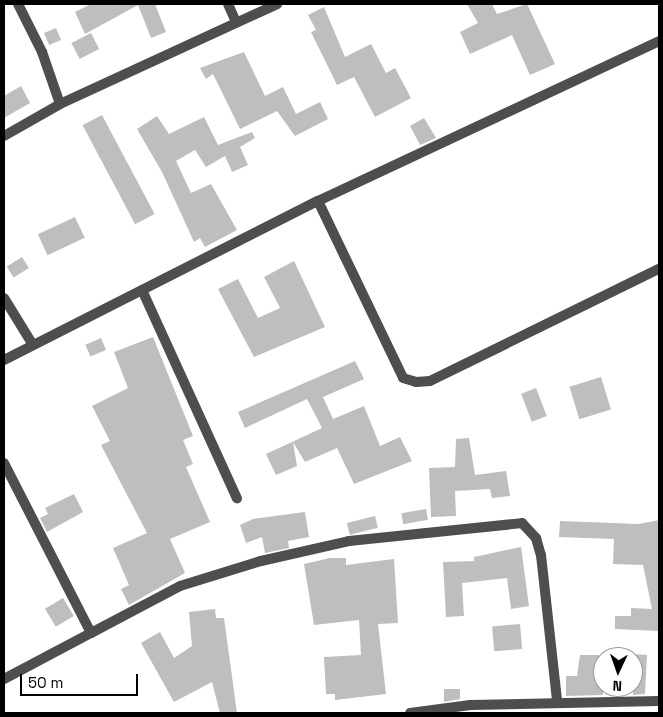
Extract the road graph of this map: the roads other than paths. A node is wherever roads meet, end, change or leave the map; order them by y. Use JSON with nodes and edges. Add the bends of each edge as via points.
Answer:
{"nodes":[{"id":1,"x":18,"y":4,"type":"edge"},
{"id":2,"x":228,"y":4,"type":"edge"},
{"id":3,"x":276,"y":4,"type":"edge"},
{"id":4,"x":236,"y":22,"type":"junction"},
{"id":5,"x":659,"y":41,"type":"edge"},
{"id":6,"x":60,"y":104,"type":"junction"},
{"id":7,"x":4,"y":136,"type":"edge"},
{"id":8,"x":318,"y":201,"type":"junction"},
{"id":9,"x":659,"y":269,"type":"edge"},
{"id":10,"x":142,"y":290,"type":"junction"},
{"id":11,"x":4,"y":298,"type":"edge"},
{"id":12,"x":33,"y":345,"type":"junction"},
{"id":13,"x":4,"y":360,"type":"edge"},
{"id":14,"x":4,"y":464,"type":"edge"},
{"id":15,"x":237,"y":498,"type":"dead end"},
{"id":16,"x":92,"y":633,"type":"junction"},
{"id":17,"x":4,"y":679,"type":"edge"},
{"id":18,"x":557,"y":702,"type":"junction"},
{"id":19,"x":659,"y":702,"type":"edge"},
{"id":20,"x":531,"y":708,"type":"edge"},
{"id":21,"x":410,"y":713,"type":"edge"}],
"edges":[{"from":1,"to":6,"type":"street","via":[[42,52]]},
{"from":2,"to":4,"type":"street"},
{"from":3,"to":4,"type":"street"},
{"from":4,"to":6,"type":"street"},
{"from":5,"to":8,"type":"street"},
{"from":6,"to":7,"type":"street"},
{"from":8,"to":9,"type":"street","via":[[403,378],[416,382],[430,381]]},
{"from":8,"to":10,"type":"street"},
{"from":10,"to":12,"type":"street"},
{"from":10,"to":15,"type":"street"},
{"from":11,"to":12,"type":"street"},
{"from":12,"to":13,"type":"street"},
{"from":14,"to":16,"type":"street"},
{"from":16,"to":17,"type":"street"},
{"from":16,"to":18,"type":"street","via":[[180,586],[261,561],[349,541],[522,523],[533,533],[541,555]]},
{"from":18,"to":19,"type":"street"},
{"from":18,"to":20,"type":"street"},
{"from":20,"to":21,"type":"street"}]}
